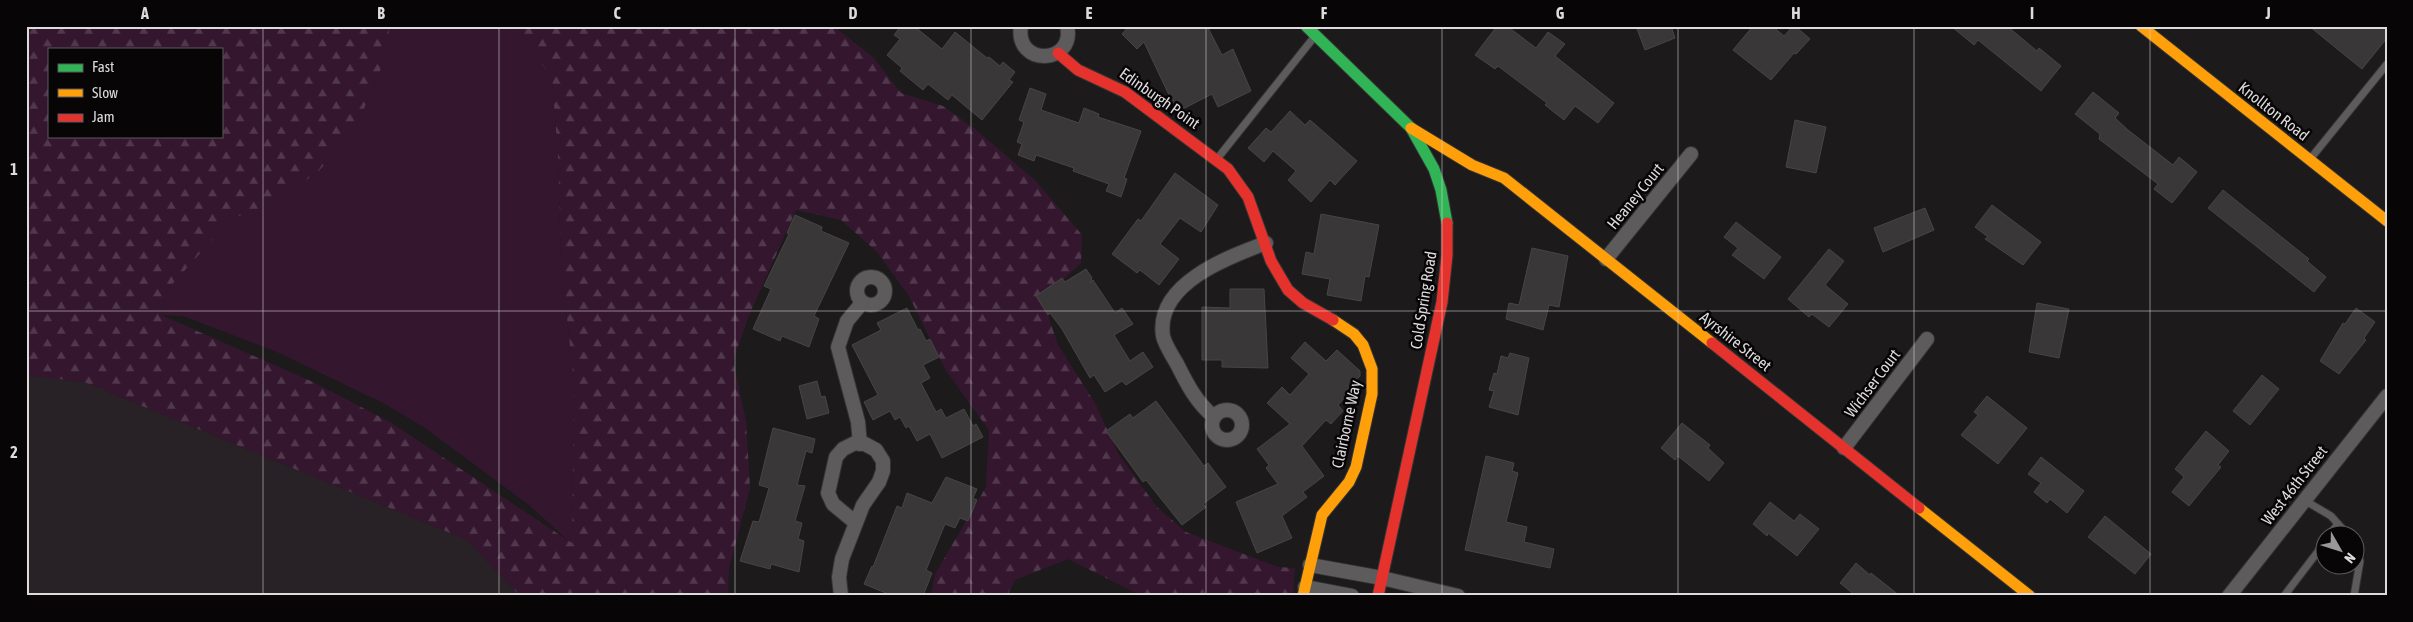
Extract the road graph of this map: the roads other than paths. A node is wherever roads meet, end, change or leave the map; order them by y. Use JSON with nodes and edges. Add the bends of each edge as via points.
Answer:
{"nodes":[{"id":1,"x":1022,"y":26,"type":"edge"},
{"id":2,"x":1068,"y":26,"type":"edge"},
{"id":3,"x":1306,"y":26,"type":"edge"},
{"id":4,"x":2141,"y":26,"type":"edge"},
{"id":5,"x":1316,"y":36,"type":"junction"},
{"id":6,"x":1058,"y":53,"type":"junction"},
{"id":7,"x":2387,"y":64,"type":"edge"},
{"id":8,"x":1411,"y":128,"type":"junction"},
{"id":9,"x":1691,"y":154,"type":"dead end"},
{"id":10,"x":1217,"y":159,"type":"junction"},
{"id":11,"x":2309,"y":160,"type":"junction"},
{"id":12,"x":2387,"y":221,"type":"edge"},
{"id":13,"x":1266,"y":243,"type":"junction"},
{"id":14,"x":1606,"y":259,"type":"junction"},
{"id":15,"x":862,"y":303,"type":"dead end"},
{"id":16,"x":1927,"y":339,"type":"dead end"},
{"id":17,"x":2387,"y":396,"type":"edge"},
{"id":18,"x":1214,"y":417,"type":"dead end"},
{"id":19,"x":860,"y":444,"type":"junction"},
{"id":20,"x":1844,"y":448,"type":"junction"},
{"id":21,"x":2304,"y":500,"type":"junction"},
{"id":22,"x":856,"y":523,"type":"junction"},
{"id":23,"x":2338,"y":524,"type":"edge"},
{"id":24,"x":2316,"y":554,"type":"edge"},
{"id":25,"x":1310,"y":564,"type":"junction"},
{"id":26,"x":2358,"y":574,"type":"edge"},
{"id":27,"x":1382,"y":578,"type":"junction"},
{"id":28,"x":1304,"y":592,"type":"edge"},
{"id":29,"x":841,"y":596,"type":"edge"},
{"id":30,"x":1352,"y":596,"type":"edge"},
{"id":31,"x":1378,"y":596,"type":"edge"},
{"id":32,"x":1458,"y":596,"type":"edge"},
{"id":33,"x":2030,"y":596,"type":"edge"},
{"id":34,"x":2229,"y":596,"type":"edge"},
{"id":35,"x":2284,"y":596,"type":"edge"},
{"id":36,"x":2354,"y":596,"type":"edge"}],
"edges":[{"from":1,"to":6,"type":"street","via":[[1022,40],[1030,52],[1043,57]]},
{"from":2,"to":6,"type":"street","via":[[1068,38]]},
{"from":3,"to":5,"type":"street","name":"Cold Spring Road"},
{"from":4,"to":11,"type":"street","name":"Knollton Road"},
{"from":5,"to":8,"type":"street","name":"Cold Spring Road"},
{"from":5,"to":10,"type":"lane"},
{"from":6,"to":10,"type":"street","name":"Edinburgh Point","via":[[1072,68],[1124,91]]},
{"from":7,"to":11,"type":"lane"},
{"from":8,"to":14,"type":"street","name":"Ayrshire Street","via":[[1472,165],[1504,178]]},
{"from":8,"to":27,"type":"street","name":"Cold Spring Road","via":[[1431,161],[1443,194],[1448,218],[1448,252],[1442,302]]},
{"from":9,"to":14,"type":"street","name":"Heaney Court"},
{"from":10,"to":13,"type":"street","name":"Clairborne Way","via":[[1247,192]]},
{"from":11,"to":12,"type":"street","name":"Knollton Road"},
{"from":13,"to":18,"type":"street","via":[[1224,259],[1196,275],[1170,303],[1163,319],[1166,344],[1192,394]]},
{"from":13,"to":25,"type":"street","name":"Clairborne Way","via":[[1289,290],[1300,302],[1354,334],[1367,353],[1373,375],[1373,391],[1357,464],[1348,483],[1322,515]]},
{"from":14,"to":20,"type":"street","name":"Ayrshire Street"},
{"from":15,"to":19,"type":"street","via":[[847,321],[838,347],[858,422]]},
{"from":16,"to":20,"type":"street","name":"Wichser Court"},
{"from":17,"to":21,"type":"street","name":"West 46th Street"},
{"from":19,"to":22,"type":"street","via":[[878,452],[884,471],[865,500]]},
{"from":19,"to":22,"type":"street","via":[[848,446],[836,457],[828,493],[833,504]]},
{"from":20,"to":33,"type":"street","name":"Ayrshire Street"},
{"from":21,"to":23,"type":"lane"},
{"from":21,"to":34,"type":"street","name":"West 46th Street"},
{"from":22,"to":29,"type":"street","via":[[842,559],[839,577]]},
{"from":24,"to":35,"type":"lane"},
{"from":25,"to":27,"type":"street"},
{"from":25,"to":28,"type":"street","name":"Clairborne Way"},
{"from":26,"to":36,"type":"lane"},
{"from":27,"to":31,"type":"street","name":"Cold Spring Road"},
{"from":27,"to":32,"type":"street"},
{"from":28,"to":30,"type":"street"}]}
